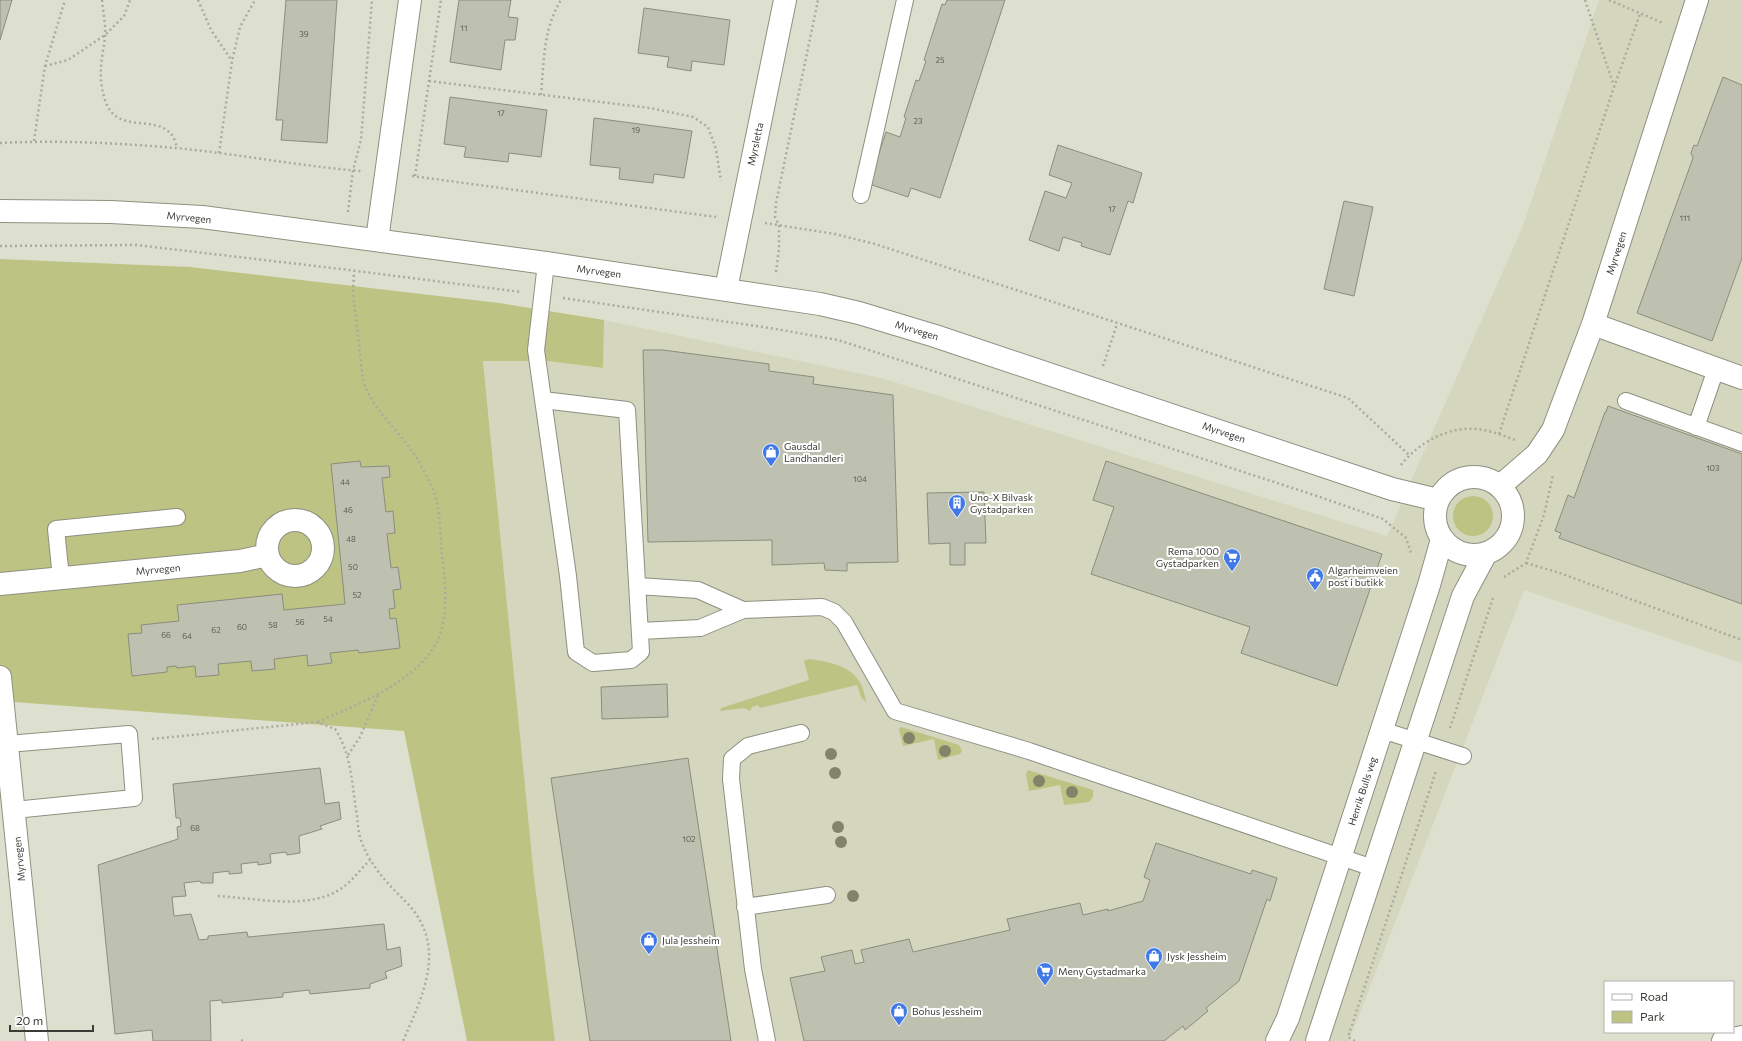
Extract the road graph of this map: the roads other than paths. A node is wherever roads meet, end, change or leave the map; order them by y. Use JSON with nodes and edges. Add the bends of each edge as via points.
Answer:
{"nodes":[{"id":1,"x":410,"y":0,"type":"edge"},
{"id":2,"x":785,"y":0,"type":"edge"},
{"id":3,"x":905,"y":0,"type":"edge"},
{"id":4,"x":1697,"y":0,"type":"edge"},
{"id":5,"x":861,"y":195,"type":"dead end"},
{"id":6,"x":0,"y":211,"type":"edge"},
{"id":7,"x":377,"y":240,"type":"junction"},
{"id":8,"x":546,"y":263,"type":"junction"},
{"id":9,"x":726,"y":289,"type":"junction"},
{"id":10,"x":1593,"y":324,"type":"junction"},
{"id":11,"x":1716,"y":368,"type":"junction"},
{"id":12,"x":1742,"y":378,"type":"edge"},
{"id":13,"x":543,"y":400,"type":"junction"},
{"id":14,"x":1626,"y":401,"type":"dead end"},
{"id":15,"x":1696,"y":427,"type":"junction"},
{"id":16,"x":1742,"y":444,"type":"edge"},
{"id":17,"x":1500,"y":486,"type":"junction"},
{"id":18,"x":1438,"y":500,"type":"junction"},
{"id":19,"x":177,"y":517,"type":"dead end"},
{"id":20,"x":1442,"y":539,"type":"junction"},
{"id":21,"x":268,"y":555,"type":"dead end"},
{"id":22,"x":1485,"y":555,"type":"junction"},
{"id":23,"x":61,"y":578,"type":"junction"},
{"id":24,"x":0,"y":584,"type":"edge"},
{"id":25,"x":638,"y":586,"type":"junction"},
{"id":26,"x":743,"y":610,"type":"junction"},
{"id":27,"x":640,"y":631,"type":"junction"},
{"id":28,"x":0,"y":677,"type":"edge"},
{"id":29,"x":1382,"y":730,"type":"junction"},
{"id":30,"x":801,"y":733,"type":"dead end"},
{"id":31,"x":4,"y":739,"type":"edge"},
{"id":32,"x":1415,"y":741,"type":"junction"},
{"id":33,"x":1463,"y":756,"type":"dead end"},
{"id":34,"x":14,"y":810,"type":"junction"},
{"id":35,"x":1341,"y":858,"type":"junction"},
{"id":36,"x":1373,"y":868,"type":"junction"},
{"id":37,"x":827,"y":895,"type":"dead end"},
{"id":38,"x":745,"y":907,"type":"junction"},
{"id":39,"x":1742,"y":1037,"type":"edge"},
{"id":40,"x":37,"y":1041,"type":"edge"},
{"id":41,"x":767,"y":1041,"type":"edge"},
{"id":42,"x":1277,"y":1041,"type":"edge"},
{"id":43,"x":1317,"y":1041,"type":"edge"},
{"id":44,"x":1723,"y":1041,"type":"edge"}],
"edges":[{"from":1,"to":7,"type":"street"},
{"from":2,"to":9,"type":"street","name":"Myrsletta"},
{"from":3,"to":5,"type":"lane"},
{"from":4,"to":10,"type":"street","name":"Myrvegen"},
{"from":6,"to":7,"type":"street","name":"Myrvegen","via":[[157,213]]},
{"from":7,"to":8,"type":"street","name":"Myrvegen"},
{"from":8,"to":9,"type":"street","name":"Myrvegen"},
{"from":8,"to":13,"type":"lane","via":[[536,350]]},
{"from":9,"to":18,"type":"street","name":"Myrvegen","via":[[859,313],[1096,389],[1392,489]]},
{"from":10,"to":11,"type":"street"},
{"from":10,"to":17,"type":"street","name":"Myrvegen","via":[[1553,430],[1537,454]]},
{"from":11,"to":12,"type":"street"},
{"from":11,"to":15,"type":"lane"},
{"from":13,"to":25,"type":"lane","via":[[627,410]]},
{"from":13,"to":27,"type":"lane","via":[[576,652],[593,663],[631,660],[641,652]]},
{"from":14,"to":15,"type":"lane"},
{"from":15,"to":16,"type":"lane"},
{"from":17,"to":18,"type":"street","via":[[1484,478],[1465,477],[1444,490]]},
{"from":17,"to":22,"type":"street","via":[[1508,495],[1514,519],[1505,542]]},
{"from":18,"to":20,"type":"street","via":[[1435,513],[1436,527]]},
{"from":19,"to":23,"type":"lane","via":[[56,529]]},
{"from":20,"to":22,"type":"street","via":[[1460,554]]},
{"from":20,"to":29,"type":"street","name":"Henrik Bulls veg"},
{"from":21,"to":23,"type":"street","name":"Myrvegen","via":[[240,561]]},
{"from":22,"to":32,"type":"street","via":[[1463,596]]},
{"from":23,"to":24,"type":"street","name":"Myrvegen"},
{"from":25,"to":26,"type":"lane","via":[[698,590]]},
{"from":25,"to":27,"type":"lane"},
{"from":26,"to":27,"type":"lane","via":[[700,628]]},
{"from":26,"to":35,"type":"lane","via":[[822,607],[834,612],[853,635],[895,711],[1112,778]]},
{"from":28,"to":31,"type":"street","name":"Myrvegen"},
{"from":29,"to":32,"type":"lane"},
{"from":29,"to":35,"type":"street","name":"Henrik Bulls veg"},
{"from":30,"to":38,"type":"lane","via":[[748,746],[732,759],[731,779]]},
{"from":31,"to":34,"type":"street","name":"Myrvegen"},
{"from":31,"to":34,"type":"lane","via":[[129,734],[130,741],[134,798]]},
{"from":32,"to":33,"type":"lane"},
{"from":32,"to":36,"type":"street"},
{"from":34,"to":40,"type":"street","name":"Myrvegen"},
{"from":35,"to":36,"type":"lane"},
{"from":35,"to":42,"type":"street","name":"Henrik Bulls veg","via":[[1288,1018]]},
{"from":36,"to":43,"type":"street"},
{"from":37,"to":38,"type":"lane"},
{"from":38,"to":41,"type":"lane"},
{"from":39,"to":44,"type":"street"}]}
